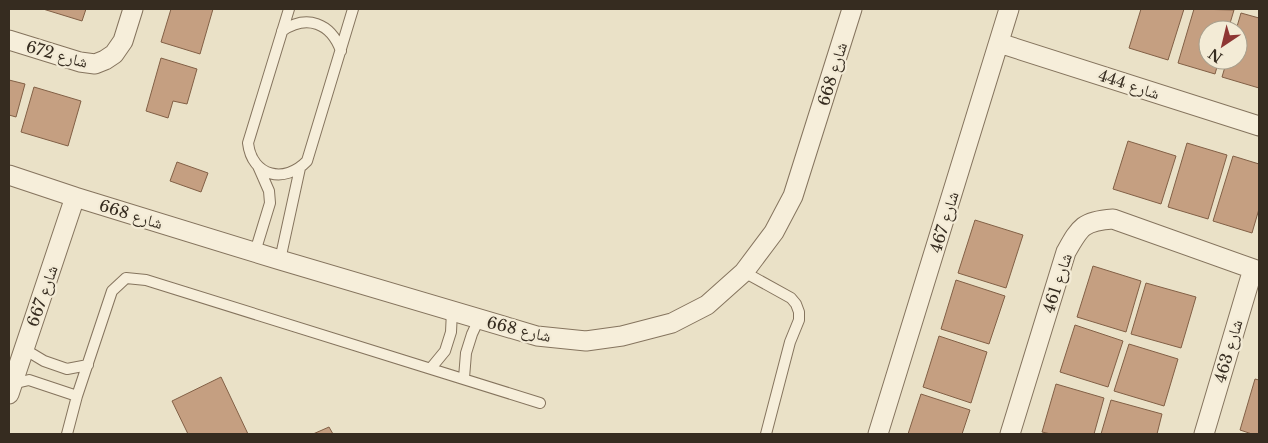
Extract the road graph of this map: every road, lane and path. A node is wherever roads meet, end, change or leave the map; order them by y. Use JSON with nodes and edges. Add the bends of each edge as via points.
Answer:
{"nodes":[{"id":1,"x":133,"y":9,"type":"edge"},
{"id":2,"x":289,"y":9,"type":"edge"},
{"id":3,"x":353,"y":9,"type":"edge"},
{"id":4,"x":852,"y":9,"type":"edge"},
{"id":5,"x":1009,"y":9,"type":"edge"},
{"id":6,"x":282,"y":32,"type":"junction"},
{"id":7,"x":9,"y":40,"type":"edge"},
{"id":8,"x":999,"y":43,"type":"junction"},
{"id":9,"x":341,"y":51,"type":"junction"},
{"id":10,"x":1259,"y":126,"type":"edge"},
{"id":11,"x":257,"y":165,"type":"junction"},
{"id":12,"x":300,"y":168,"type":"junction"},
{"id":13,"x":9,"y":175,"type":"edge"},
{"id":14,"x":75,"y":197,"type":"junction"},
{"id":15,"x":255,"y":252,"type":"junction"},
{"id":16,"x":280,"y":260,"type":"junction"},
{"id":17,"x":1256,"y":270,"type":"edge"},
{"id":18,"x":744,"y":272,"type":"junction"},
{"id":19,"x":452,"y":312,"type":"junction"},
{"id":20,"x":479,"y":319,"type":"junction"},
{"id":21,"x":24,"y":349,"type":"junction"},
{"id":22,"x":88,"y":365,"type":"junction"},
{"id":23,"x":431,"y":368,"type":"junction"},
{"id":24,"x":464,"y":378,"type":"junction"},
{"id":25,"x":10,"y":389,"type":"edge"},
{"id":26,"x":77,"y":396,"type":"junction"},
{"id":27,"x":540,"y":403,"type":"dead end"},
{"id":28,"x":67,"y":434,"type":"edge"},
{"id":29,"x":766,"y":434,"type":"edge"},
{"id":30,"x":878,"y":434,"type":"edge"},
{"id":31,"x":1010,"y":434,"type":"edge"},
{"id":32,"x":1204,"y":434,"type":"edge"}],
"edges":[{"from":1,"to":7,"type":"street","name":"شارع 672","via":[[123,41],[114,54],[95,64]]},
{"from":2,"to":6,"type":"lane"},
{"from":3,"to":9,"type":"lane"},
{"from":4,"to":18,"type":"street","name":"شارع 668","via":[[794,196],[774,232]]},
{"from":5,"to":8,"type":"street","name":"شارع 467"},
{"from":6,"to":9,"type":"lane","via":[[299,22],[318,24],[333,35]]},
{"from":6,"to":11,"type":"lane","via":[[248,143]]},
{"from":8,"to":10,"type":"street","name":"شارع 444"},
{"from":8,"to":30,"type":"street","name":"شارع 467"},
{"from":9,"to":12,"type":"lane","via":[[307,161]]},
{"from":11,"to":12,"type":"lane","via":[[272,174],[282,175]]},
{"from":11,"to":15,"type":"lane","via":[[269,191],[270,203]]},
{"from":12,"to":16,"type":"lane"},
{"from":13,"to":14,"type":"street","name":"شارع 668"},
{"from":14,"to":15,"type":"street","name":"شارع 668"},
{"from":14,"to":21,"type":"street","name":"شارع 667"},
{"from":15,"to":16,"type":"street","name":"شارع 668"},
{"from":16,"to":19,"type":"street","name":"شارع 668"},
{"from":17,"to":31,"type":"street","name":"شارع 461","via":[[1113,219],[1085,225],[1066,252]]},
{"from":17,"to":32,"type":"street","name":"شارع 463"},
{"from":18,"to":20,"type":"street","name":"شارع 668","via":[[707,305],[681,319],[622,336],[586,341],[537,336]]},
{"from":18,"to":29,"type":"lane","via":[[791,298],[799,312]]},
{"from":19,"to":20,"type":"street","name":"شارع 668"},
{"from":19,"to":23,"type":"lane","via":[[451,332],[444,351]]},
{"from":20,"to":24,"type":"lane","via":[[466,353]]},
{"from":21,"to":22,"type":"lane","via":[[67,370]]},
{"from":21,"to":25,"type":"street","name":"شارع 667"},
{"from":22,"to":23,"type":"lane","via":[[112,291],[126,278],[146,280]]},
{"from":22,"to":26,"type":"lane"},
{"from":23,"to":24,"type":"lane"},
{"from":24,"to":27,"type":"lane"},
{"from":25,"to":26,"type":"lane","via":[[29,380]]},
{"from":26,"to":28,"type":"lane"}]}
